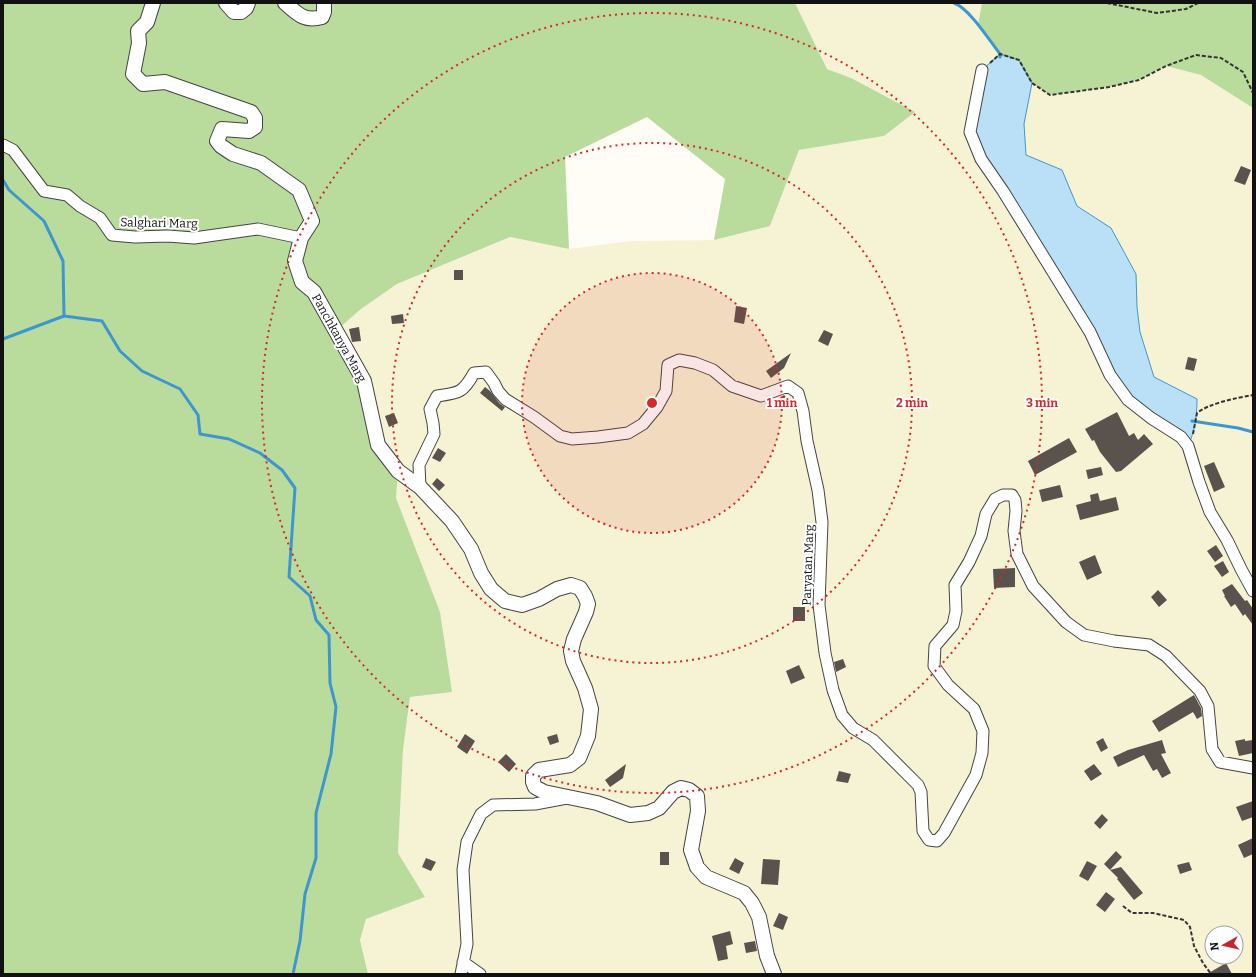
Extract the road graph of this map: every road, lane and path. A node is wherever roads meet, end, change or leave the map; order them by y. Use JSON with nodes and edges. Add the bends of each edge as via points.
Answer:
{"nodes":[{"id":1,"x":153,"y":3,"type":"edge"},
{"id":2,"x":226,"y":3,"type":"edge"},
{"id":3,"x":248,"y":3,"type":"edge"},
{"id":4,"x":285,"y":3,"type":"edge"},
{"id":5,"x":324,"y":3,"type":"edge"},
{"id":6,"x":1107,"y":3,"type":"edge"},
{"id":7,"x":1198,"y":3,"type":"edge"},
{"id":8,"x":982,"y":70,"type":"joint"},
{"id":9,"x":1253,"y":93,"type":"edge"},
{"id":10,"x":3,"y":146,"type":"edge"},
{"id":11,"x":302,"y":238,"type":"junction"},
{"id":12,"x":1253,"y":395,"type":"edge"},
{"id":13,"x":1193,"y":434,"type":"dead end"},
{"id":14,"x":420,"y":487,"type":"junction"},
{"id":15,"x":1253,"y":591,"type":"edge"},
{"id":16,"x":1253,"y":768,"type":"edge"},
{"id":17,"x":568,"y":798,"type":"junction"},
{"id":18,"x":1123,"y":906,"type":"dead end"},
{"id":19,"x":463,"y":962,"type":"junction"},
{"id":20,"x":460,"y":974,"type":"edge"},
{"id":21,"x":480,"y":974,"type":"edge"},
{"id":22,"x":774,"y":974,"type":"edge"},
{"id":23,"x":1211,"y":974,"type":"edge"}],
"edges":[{"from":1,"to":11,"type":"street","name":"Panchkanya Marg","via":[[147,22],[138,31],[139,42],[133,74],[143,84],[165,82],[251,112],[255,118],[255,127],[249,131],[222,129],[217,141],[233,154],[261,164],[299,190],[312,221]]},
{"from":2,"to":3,"type":"street","via":[[234,12],[241,12]]},
{"from":4,"to":5,"type":"street","via":[[300,16],[314,19],[322,17]]},
{"from":6,"to":7,"type":"path","via":[[1157,13],[1186,9]]},
{"from":8,"to":9,"type":"path","via":[[1000,54],[1019,60],[1032,83],[1050,96],[1139,80],[1196,55],[1221,58],[1243,72]]},
{"from":8,"to":15,"type":"street","via":[[970,132],[981,159],[1090,332],[1110,376],[1128,400],[1181,437],[1188,446],[1210,512]]},
{"from":10,"to":11,"type":"street","name":"Salghari Marg","via":[[13,150],[44,191],[68,195],[100,218],[112,235],[194,238],[258,228]]},
{"from":11,"to":14,"type":"street","name":"Panchkanya Marg","via":[[295,261],[296,268],[302,282],[314,292],[364,381],[378,445],[398,471]]},
{"from":12,"to":13,"type":"path","via":[[1202,409],[1197,414]]},
{"from":14,"to":16,"type":"street","name":"Paryatan Marg","via":[[419,465],[434,434],[430,409],[437,396],[458,392],[466,387],[474,373],[486,372],[505,399],[560,436],[572,439],[628,433],[642,424],[657,407],[666,391],[668,365],[679,360],[713,370],[732,386],[761,396],[788,386],[798,393],[818,490],[822,522],[819,605],[824,653],[833,690],[842,715],[853,728],[873,740],[918,785],[921,792],[923,831],[929,840],[937,841],[944,833],[976,775],[982,753],[983,731],[974,709],[948,685],[934,666],[935,646],[953,625],[956,611],[955,585],[981,536],[986,514],[995,499],[1003,495],[1012,495],[1015,500],[1014,531],[1017,554],[1033,586],[1066,622],[1084,635],[1149,645],[1166,656],[1200,691],[1208,706],[1212,749],[1220,762]]},
{"from":14,"to":17,"type":"street","name":"Panchkanya Marg","via":[[452,520],[491,589],[505,601],[522,605],[571,585],[580,588],[586,596],[586,612],[571,651],[591,709],[588,736],[579,758],[570,765],[539,770],[533,776],[535,787]]},
{"from":17,"to":19,"type":"street","via":[[535,804],[493,805],[481,814],[468,842],[463,870],[468,944]]},
{"from":17,"to":22,"type":"street","name":"Panchkanya Marg","via":[[597,803],[630,815],[648,813],[658,808],[673,792],[681,788],[697,796],[698,811],[691,850],[697,867],[706,877],[744,894],[752,903],[759,917]]},
{"from":18,"to":23,"type":"path","via":[[1132,913],[1153,913],[1184,920],[1190,927],[1196,952]]},
{"from":19,"to":20,"type":"street"},
{"from":19,"to":21,"type":"street"}]}
